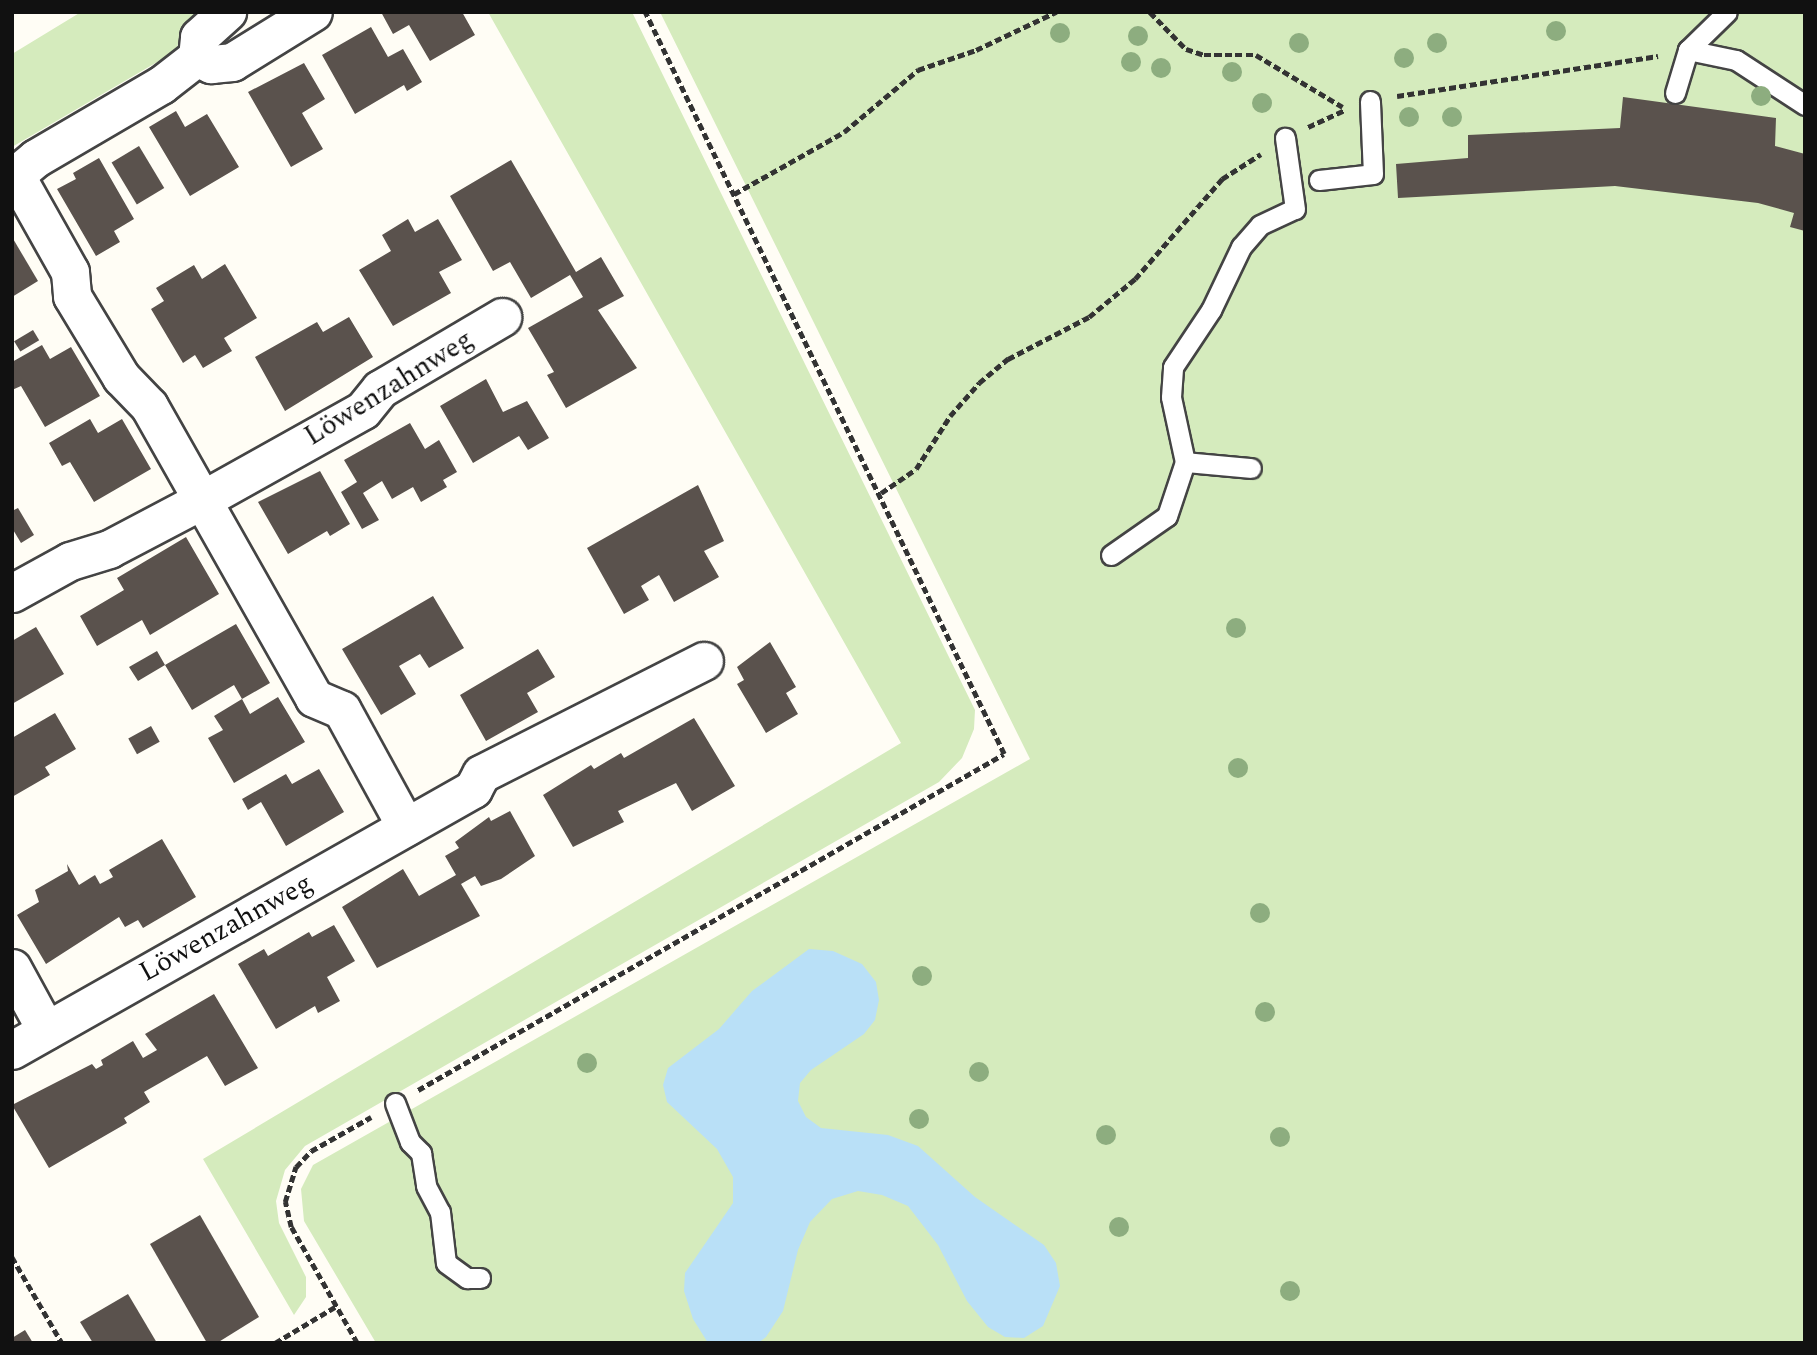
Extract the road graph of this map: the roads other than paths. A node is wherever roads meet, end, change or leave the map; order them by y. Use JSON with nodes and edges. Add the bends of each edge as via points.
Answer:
{"nodes":[{"id":1,"x":227,"y":12,"type":"edge"},
{"id":2,"x":313,"y":12,"type":"edge"},
{"id":3,"x":1727,"y":12,"type":"edge"},
{"id":4,"x":1688,"y":50,"type":"junction"},
{"id":5,"x":197,"y":57,"type":"junction"},
{"id":6,"x":1675,"y":93,"type":"dead end"},
{"id":7,"x":1370,"y":101,"type":"dead end"},
{"id":8,"x":1805,"y":105,"type":"edge"},
{"id":9,"x":1285,"y":138,"type":"dead end"},
{"id":10,"x":14,"y":177,"type":"edge"},
{"id":11,"x":1319,"y":180,"type":"dead end"},
{"id":12,"x":502,"y":317,"type":"dead end"},
{"id":13,"x":1185,"y":462,"type":"junction"},
{"id":14,"x":1251,"y":468,"type":"dead end"},
{"id":15,"x":202,"y":500,"type":"junction"},
{"id":16,"x":1111,"y":555,"type":"dead end"},
{"id":17,"x":12,"y":593,"type":"edge"},
{"id":18,"x":704,"y":661,"type":"dead end"},
{"id":19,"x":407,"y":827,"type":"junction"},
{"id":20,"x":12,"y":968,"type":"edge"},
{"id":21,"x":46,"y":1030,"type":"junction"},
{"id":22,"x":12,"y":1050,"type":"edge"},
{"id":23,"x":394,"y":1103,"type":"road end"},
{"id":24,"x":481,"y":1278,"type":"dead end"}],
"edges":[{"from":1,"to":5,"type":"street","via":[[199,37]]},
{"from":2,"to":5,"type":"street","via":[[232,62],[211,64]]},
{"from":3,"to":4,"type":"lane"},
{"from":4,"to":6,"type":"lane"},
{"from":4,"to":8,"type":"lane","via":[[1736,60]]},
{"from":5,"to":10,"type":"street","via":[[161,85],[36,158]]},
{"from":7,"to":11,"type":"lane","via":[[1373,174]]},
{"from":9,"to":13,"type":"lane","via":[[1294,209],[1260,225],[1241,247],[1211,310],[1173,368],[1171,397]]},
{"from":10,"to":15,"type":"street","via":[[70,272],[72,296],[121,377],[149,406]]},
{"from":12,"to":15,"type":"street","name":"Löwenzahnweg","via":[[380,389],[363,410]]},
{"from":13,"to":14,"type":"lane"},
{"from":13,"to":16,"type":"lane","via":[[1167,516]]},
{"from":15,"to":17,"type":"street","name":"Löwenzahnweg"},
{"from":15,"to":19,"type":"street","via":[[314,698],[342,709]]},
{"from":18,"to":19,"type":"street","name":"Löwenzahnweg","via":[[481,774],[473,789]]},
{"from":19,"to":21,"type":"street","name":"Löwenzahnweg"},
{"from":20,"to":21,"type":"street"},
{"from":21,"to":22,"type":"street","name":"Löwenzahnweg"},
{"from":23,"to":24,"type":"lane","via":[[410,1142],[421,1153],[426,1186],[440,1212],[446,1263],[467,1278]]}]}
